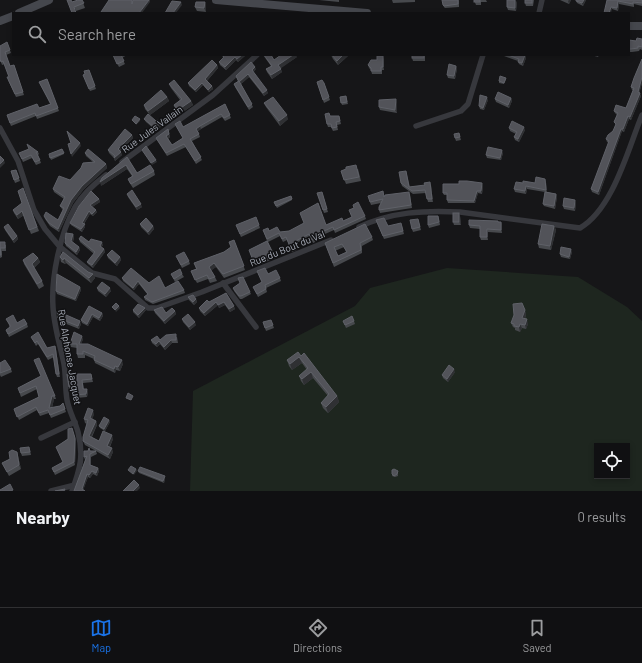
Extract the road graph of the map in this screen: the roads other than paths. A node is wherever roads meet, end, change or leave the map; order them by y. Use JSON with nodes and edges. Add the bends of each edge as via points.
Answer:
{"nodes":[{"id":1,"x":49,"y":0,"type":"edge"},
{"id":2,"x":216,"y":0,"type":"edge"},
{"id":3,"x":542,"y":0,"type":"edge"},
{"id":4,"x":299,"y":10,"type":"edge"},
{"id":5,"x":21,"y":12,"type":"edge"},
{"id":6,"x":344,"y":12,"type":"edge"},
{"id":7,"x":539,"y":12,"type":"edge"},
{"id":8,"x":12,"y":16,"type":"edge"},
{"id":9,"x":0,"y":21,"type":"edge"},
{"id":10,"x":630,"y":26,"type":"edge"},
{"id":11,"x":642,"y":26,"type":"edge"},
{"id":12,"x":256,"y":56,"type":"edge"},
{"id":13,"x":483,"y":56,"type":"edge"},
{"id":14,"x":642,"y":115,"type":"edge"},
{"id":15,"x":416,"y":126,"type":"dead end"},
{"id":16,"x":0,"y":128,"type":"edge"},
{"id":17,"x":116,"y":166,"type":"edge"},
{"id":18,"x":110,"y":171,"type":"edge"},
{"id":19,"x":352,"y":230,"type":"edge"},
{"id":20,"x":339,"y":236,"type":"edge"},
{"id":21,"x":60,"y":247,"type":"junction"},
{"id":22,"x":223,"y":283,"type":"junction"},
{"id":23,"x":256,"y":327,"type":"dead end"},
{"id":24,"x":74,"y":422,"type":"junction"},
{"id":25,"x":41,"y":438,"type":"dead end"},
{"id":26,"x":75,"y":485,"type":"junction"},
{"id":27,"x":51,"y":491,"type":"edge"},
{"id":28,"x":72,"y":491,"type":"edge"}],
"edges":[{"from":1,"to":5,"type":"main road"},
{"from":2,"to":4,"type":"main road"},
{"from":3,"to":7,"type":"street"},
{"from":4,"to":6,"type":"main road"},
{"from":8,"to":9,"type":"main road"},
{"from":10,"to":11,"type":"main road"},
{"from":12,"to":17,"type":"street","name":"Rue Jules Vallain","via":[[213,95]]},
{"from":13,"to":15,"type":"street","via":[[468,104],[461,111]]},
{"from":14,"to":19,"type":"street","via":[[605,202],[596,215],[580,228],[441,211],[390,215]]},
{"from":16,"to":21,"type":"street","via":[[18,160],[36,214]]},
{"from":18,"to":21,"type":"street","via":[[90,188],[75,207]]},
{"from":20,"to":22,"type":"street","name":"Rue du Bout du Val"},
{"from":21,"to":22,"type":"street","name":"Rue du Bout du Val","via":[[92,273],[115,279],[143,304],[153,309]]},
{"from":21,"to":24,"type":"street","name":"Rue Alphonse Jacquet","via":[[52,306]]},
{"from":22,"to":23,"type":"street"},
{"from":24,"to":25,"type":"street"},
{"from":24,"to":26,"type":"street","name":"Rue Alphonse Jacquet","via":[[82,454]]},
{"from":26,"to":27,"type":"street"},
{"from":26,"to":28,"type":"street","name":"Rue Alphonse Jacquet"}]}
